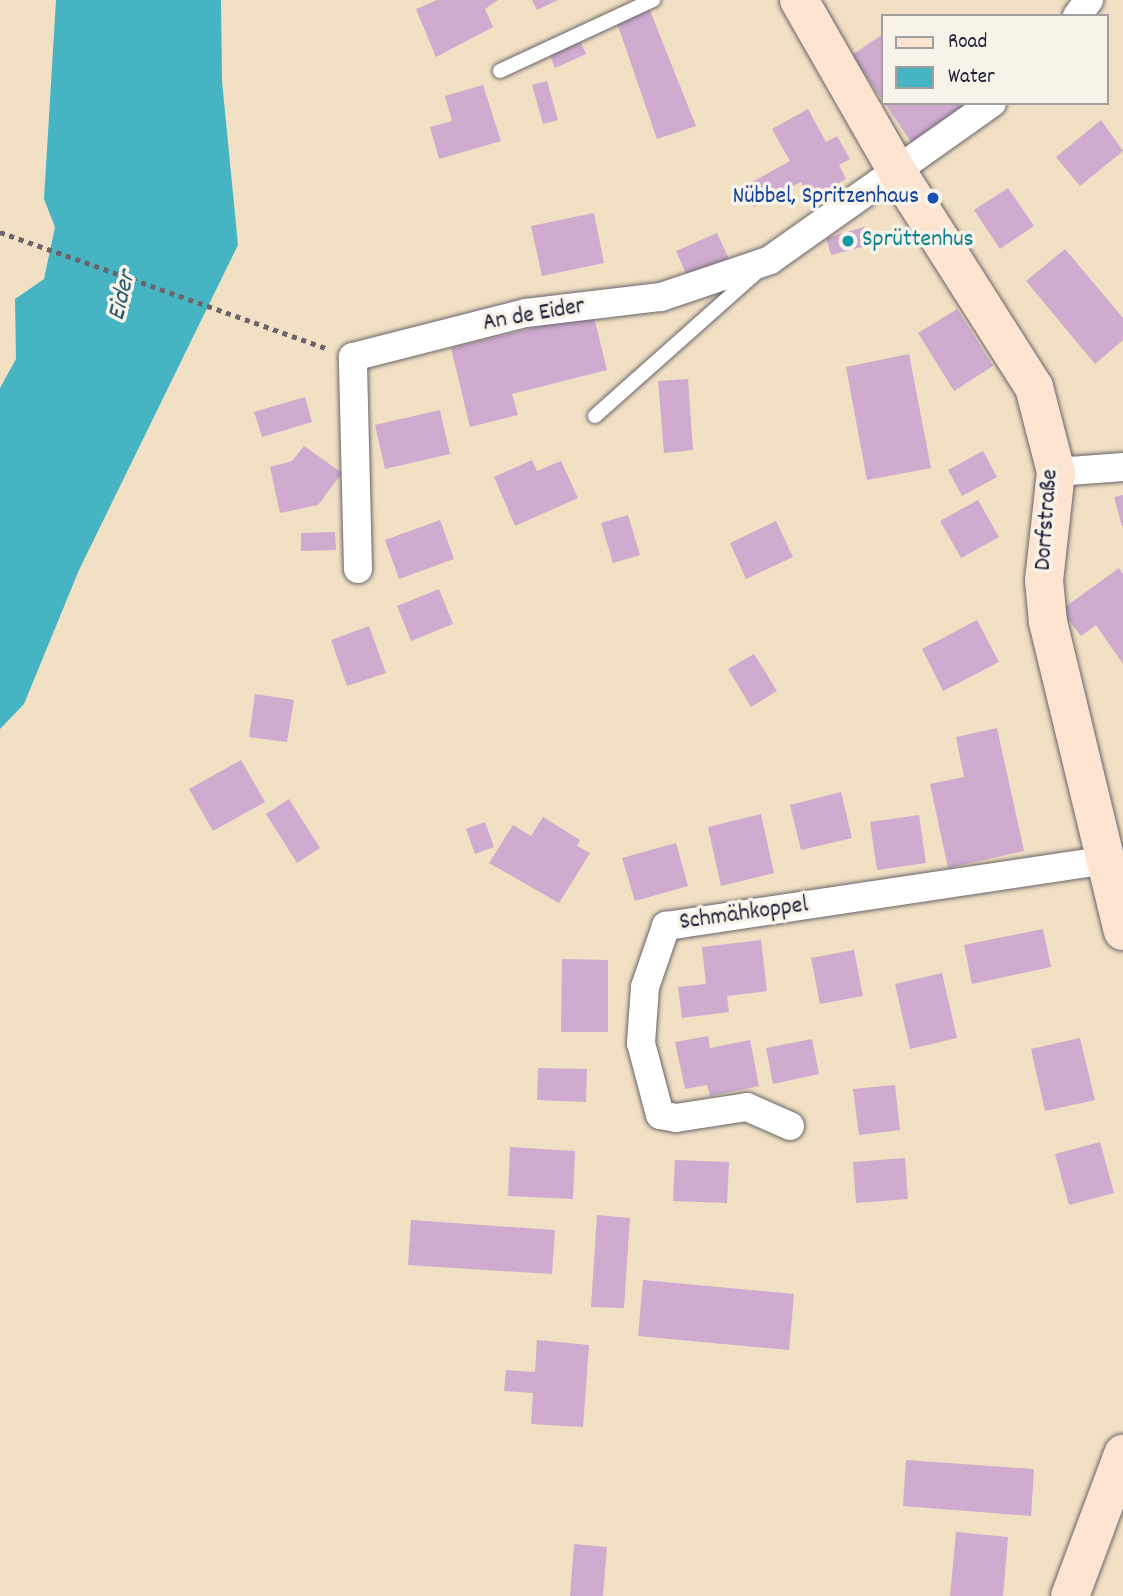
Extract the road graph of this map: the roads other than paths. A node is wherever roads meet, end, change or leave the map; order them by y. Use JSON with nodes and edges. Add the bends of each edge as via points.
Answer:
{"nodes":[{"id":1,"x":653,"y":0,"type":"edge"},
{"id":2,"x":799,"y":0,"type":"edge"},
{"id":3,"x":500,"y":71,"type":"dead end"},
{"id":4,"x":989,"y":105,"type":"edge"},
{"id":5,"x":898,"y":173,"type":"junction"},
{"id":6,"x":770,"y":260,"type":"junction"},
{"id":7,"x":595,"y":416,"type":"dead end"},
{"id":8,"x":1123,"y":467,"type":"edge"},
{"id":9,"x":1056,"y":472,"type":"junction"},
{"id":10,"x":358,"y":569,"type":"dead end"},
{"id":11,"x":1107,"y":860,"type":"junction"},
{"id":12,"x":1123,"y":931,"type":"edge"},
{"id":13,"x":790,"y":1126,"type":"dead end"},
{"id":14,"x":1123,"y":1454,"type":"edge"},
{"id":15,"x":1070,"y":1596,"type":"edge"}],
"edges":[{"from":1,"to":3,"type":"lane"},
{"from":2,"to":5,"type":"street","name":"Dorfstraße"},
{"from":4,"to":5,"type":"street","name":"An de Eider"},
{"from":5,"to":6,"type":"street","name":"An de Eider"},
{"from":5,"to":9,"type":"street","name":"Dorfstraße","via":[[1034,387]]},
{"from":6,"to":7,"type":"lane"},
{"from":6,"to":10,"type":"street","name":"An de Eider","via":[[661,297],[526,313],[353,357]]},
{"from":8,"to":9,"type":"street"},
{"from":9,"to":11,"type":"street","name":"Dorfstraße","via":[[1044,580],[1048,622]]},
{"from":11,"to":12,"type":"street","name":"Dorfstraße"},
{"from":11,"to":13,"type":"street","name":"Schmähkoppel","via":[[666,926],[645,987],[641,1043],[660,1115],[676,1118],[747,1107]]},
{"from":14,"to":15,"type":"street"}]}
